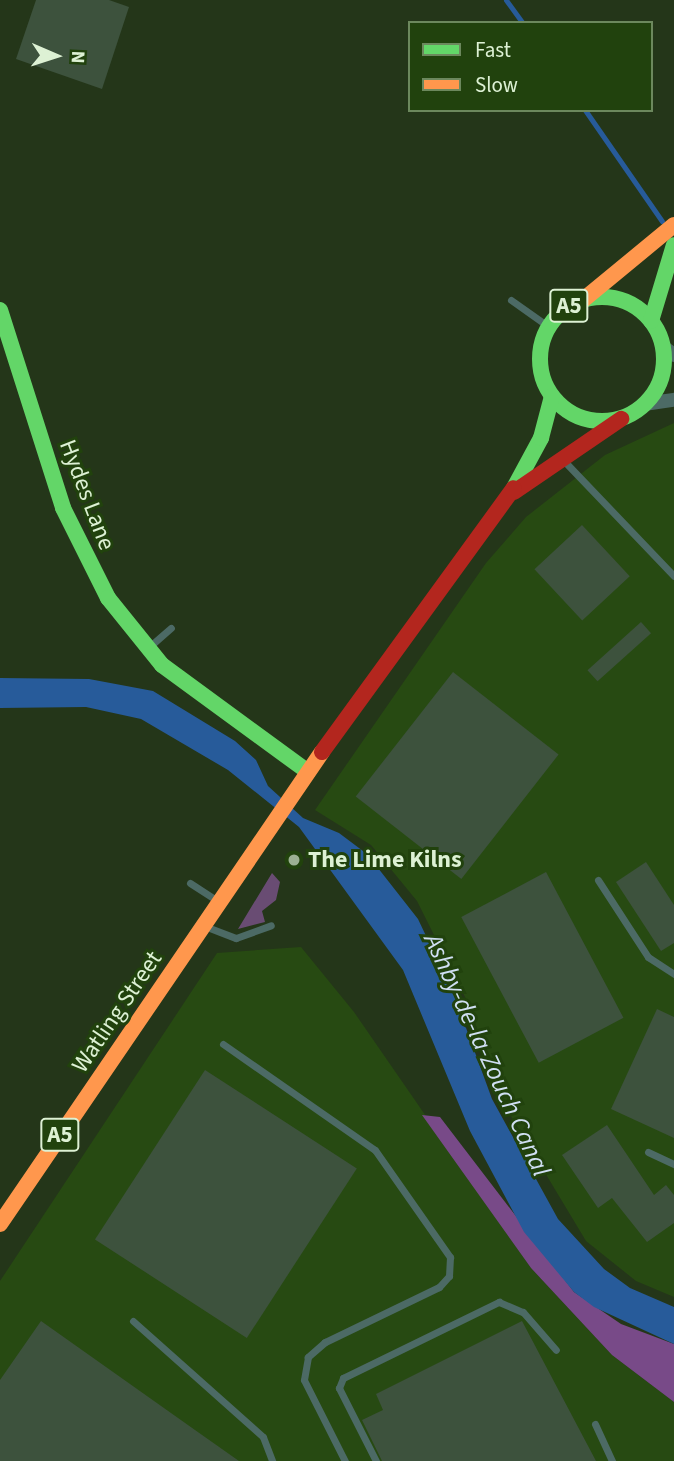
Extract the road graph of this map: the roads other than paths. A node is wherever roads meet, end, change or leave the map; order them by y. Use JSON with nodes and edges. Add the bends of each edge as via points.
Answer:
{"nodes":[{"id":1,"x":674,"y":225,"type":"edge"},
{"id":2,"x":674,"y":245,"type":"edge"},
{"id":3,"x":511,"y":300,"type":"dead end"},
{"id":4,"x":583,"y":300,"type":"junction"},
{"id":5,"x":0,"y":310,"type":"edge"},
{"id":6,"x":651,"y":321,"type":"junction"},
{"id":7,"x":549,"y":327,"type":"junction"},
{"id":8,"x":668,"y":351,"type":"edge"},
{"id":9,"x":552,"y":396,"type":"junction"},
{"id":10,"x":674,"y":400,"type":"edge"},
{"id":11,"x":644,"y":404,"type":"junction"},
{"id":12,"x":622,"y":418,"type":"junction"},
{"id":13,"x":563,"y":460,"type":"junction"},
{"id":14,"x":511,"y":494,"type":"junction"},
{"id":15,"x":674,"y":576,"type":"edge"},
{"id":16,"x":171,"y":628,"type":"dead end"},
{"id":17,"x":147,"y":650,"type":"junction"},
{"id":18,"x":308,"y":772,"type":"junction"},
{"id":19,"x":598,"y":880,"type":"dead end"},
{"id":20,"x":190,"y":883,"type":"dead end"},
{"id":21,"x":219,"y":902,"type":"junction"},
{"id":22,"x":203,"y":925,"type":"junction"},
{"id":23,"x":271,"y":925,"type":"dead end"},
{"id":24,"x":674,"y":974,"type":"edge"},
{"id":25,"x":223,"y":1044,"type":"dead end"},
{"id":26,"x":648,"y":1152,"type":"dead end"},
{"id":27,"x":674,"y":1164,"type":"edge"},
{"id":28,"x":0,"y":1224,"type":"edge"},
{"id":29,"x":133,"y":1321,"type":"dead end"},
{"id":30,"x":556,"y":1350,"type":"dead end"},
{"id":31,"x":594,"y":1424,"type":"dead end"},
{"id":32,"x":272,"y":1461,"type":"edge"},
{"id":33,"x":345,"y":1461,"type":"edge"},
{"id":34,"x":376,"y":1461,"type":"edge"},
{"id":35,"x":612,"y":1461,"type":"edge"}],
"edges":[{"from":1,"to":4,"type":"main road","number":"A5","via":[[626,270]]},
{"from":2,"to":6,"type":"main road"},
{"from":3,"to":7,"type":"lane"},
{"from":4,"to":6,"type":"main road","number":"A5","via":[[620,300]]},
{"from":4,"to":7,"type":"main road","number":"A5"},
{"from":5,"to":17,"type":"main road","name":"Hydes Lane","via":[[78,546]]},
{"from":6,"to":8,"type":"main road"},
{"from":7,"to":9,"type":"main road","number":"A5","via":[[540,362]]},
{"from":8,"to":11,"type":"main road"},
{"from":9,"to":12,"type":"main road","via":[[583,418]]},
{"from":9,"to":14,"type":"main road","number":"A5","via":[[541,438]]},
{"from":10,"to":11,"type":"street"},
{"from":11,"to":12,"type":"main road","number":"A5"},
{"from":12,"to":13,"type":"main road","number":"A5"},
{"from":13,"to":14,"type":"main road","number":"A5"},
{"from":13,"to":15,"type":"lane"},
{"from":14,"to":18,"type":"main road","number":"A5","via":[[465,548]]},
{"from":16,"to":17,"type":"lane"},
{"from":17,"to":18,"type":"main road","name":"Hydes Lane"},
{"from":18,"to":21,"type":"main road","name":"Watling Street","number":"A5"},
{"from":19,"to":24,"type":"lane","via":[[648,957]]},
{"from":20,"to":21,"type":"lane"},
{"from":21,"to":22,"type":"main road","name":"Watling Street","number":"A5"},
{"from":22,"to":23,"type":"lane","via":[[236,938]]},
{"from":22,"to":28,"type":"main road","name":"Watling Street","number":"A5"},
{"from":25,"to":33,"type":"lane","via":[[375,1150],[450,1257],[449,1276],[439,1287],[325,1342],[308,1357],[304,1380]]},
{"from":26,"to":27,"type":"lane"},
{"from":29,"to":32,"type":"lane","via":[[262,1437]]},
{"from":30,"to":34,"type":"lane","via":[[523,1312],[499,1302],[343,1378],[340,1388]]},
{"from":31,"to":35,"type":"lane"}]}
